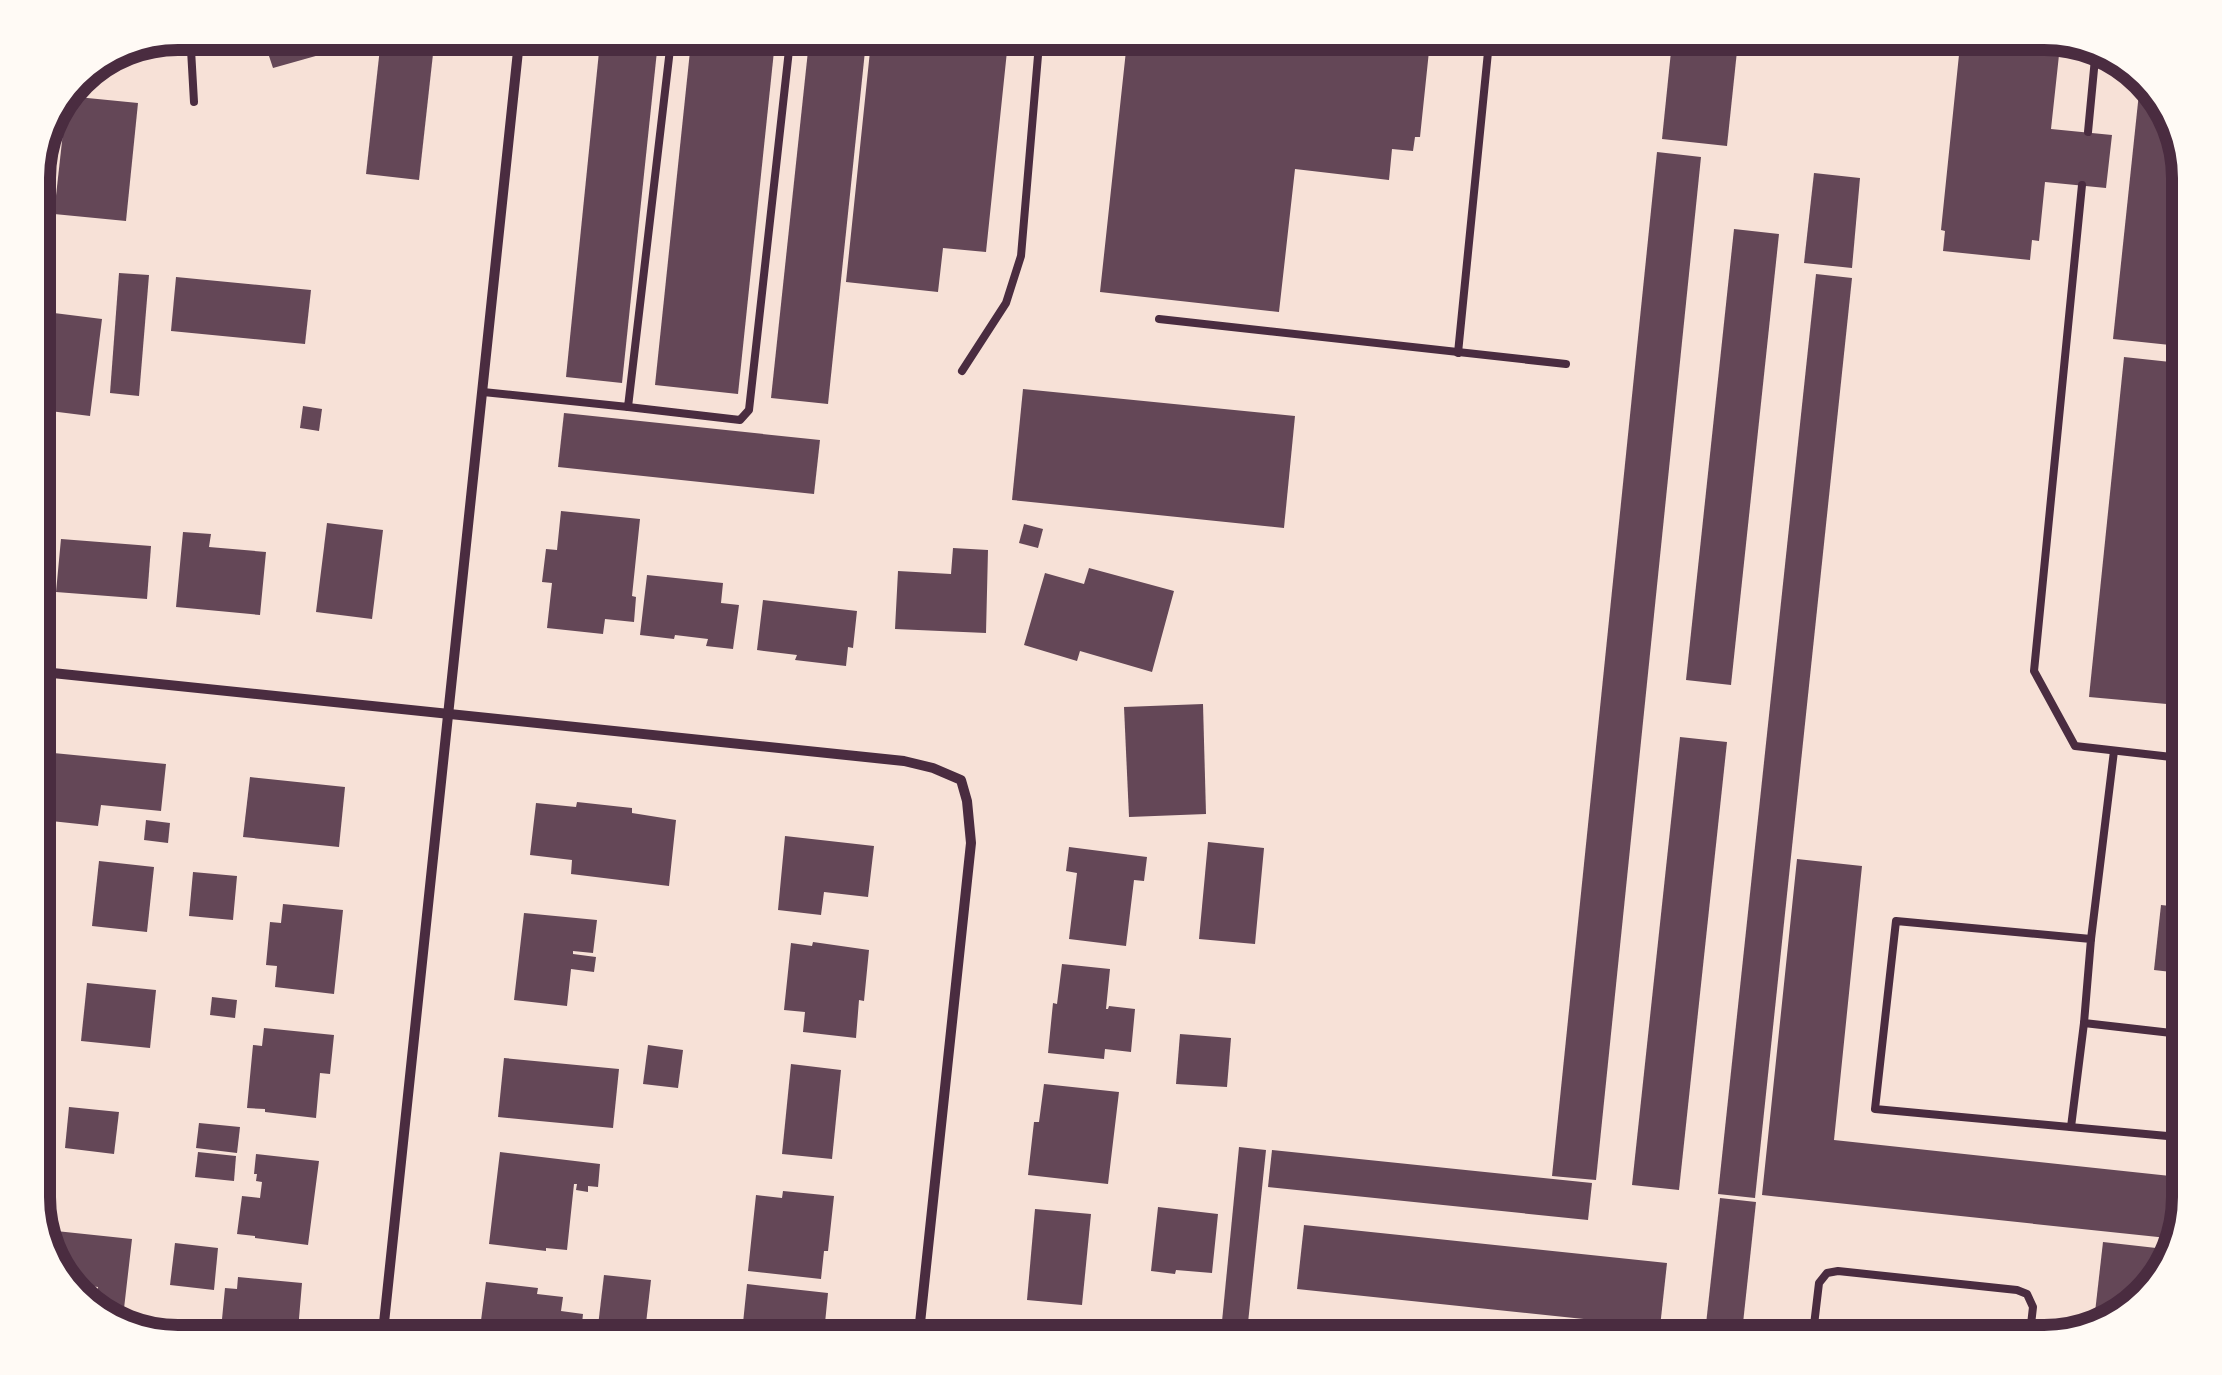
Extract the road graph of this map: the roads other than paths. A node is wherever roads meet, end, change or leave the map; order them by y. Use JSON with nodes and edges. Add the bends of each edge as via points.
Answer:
{"nodes":[{"id":1,"x":191,"y":50,"type":"edge"},
{"id":2,"x":518,"y":50,"type":"edge"},
{"id":3,"x":670,"y":50,"type":"edge"},
{"id":4,"x":789,"y":50,"type":"edge"},
{"id":5,"x":1038,"y":50,"type":"edge"},
{"id":6,"x":1488,"y":50,"type":"edge"},
{"id":7,"x":2095,"y":61,"type":"edge"},
{"id":8,"x":194,"y":102,"type":"dead end"},
{"id":9,"x":2088,"y":132,"type":"dead end"},
{"id":10,"x":2082,"y":185,"type":"dead end"},
{"id":11,"x":1159,"y":319,"type":"dead end"},
{"id":12,"x":1458,"y":353,"type":"junction"},
{"id":13,"x":1566,"y":364,"type":"dead end"},
{"id":14,"x":962,"y":370,"type":"dead end"},
{"id":15,"x":482,"y":392,"type":"junction"},
{"id":16,"x":628,"y":407,"type":"junction"},
{"id":17,"x":50,"y":673,"type":"edge"},
{"id":18,"x":449,"y":714,"type":"junction"},
{"id":19,"x":2114,"y":751,"type":"junction"},
{"id":20,"x":2172,"y":757,"type":"edge"},
{"id":21,"x":2092,"y":939,"type":"junction"},
{"id":22,"x":2084,"y":1023,"type":"junction"},
{"id":23,"x":2172,"y":1033,"type":"edge"},
{"id":24,"x":2071,"y":1127,"type":"junction"},
{"id":25,"x":2172,"y":1136,"type":"edge"},
{"id":26,"x":384,"y":1325,"type":"edge"},
{"id":27,"x":920,"y":1325,"type":"edge"},
{"id":28,"x":1814,"y":1325,"type":"edge"},
{"id":29,"x":2031,"y":1325,"type":"edge"}],
"edges":[{"from":1,"to":8,"type":"lane"},
{"from":2,"to":15,"type":"street"},
{"from":3,"to":16,"type":"lane"},
{"from":4,"to":16,"type":"lane","via":[[749,410],[740,420]]},
{"from":5,"to":14,"type":"lane","via":[[1020,256],[1006,303]]},
{"from":6,"to":12,"type":"lane"},
{"from":7,"to":9,"type":"lane"},
{"from":10,"to":19,"type":"lane","via":[[2034,671],[2075,746]]},
{"from":11,"to":12,"type":"lane"},
{"from":12,"to":13,"type":"lane"},
{"from":15,"to":16,"type":"lane"},
{"from":15,"to":18,"type":"street"},
{"from":17,"to":18,"type":"street"},
{"from":18,"to":26,"type":"street"},
{"from":18,"to":27,"type":"street","via":[[904,761],[961,780],[970,842]]},
{"from":19,"to":20,"type":"lane"},
{"from":19,"to":21,"type":"lane"},
{"from":21,"to":22,"type":"lane"},
{"from":21,"to":24,"type":"lane","via":[[1896,922],[1877,1090],[1875,1109]]},
{"from":22,"to":23,"type":"lane"},
{"from":22,"to":24,"type":"lane"},
{"from":24,"to":25,"type":"lane"},
{"from":28,"to":29,"type":"lane","via":[[1818,1283],[1838,1271],[2017,1290],[2028,1294]]}]}
